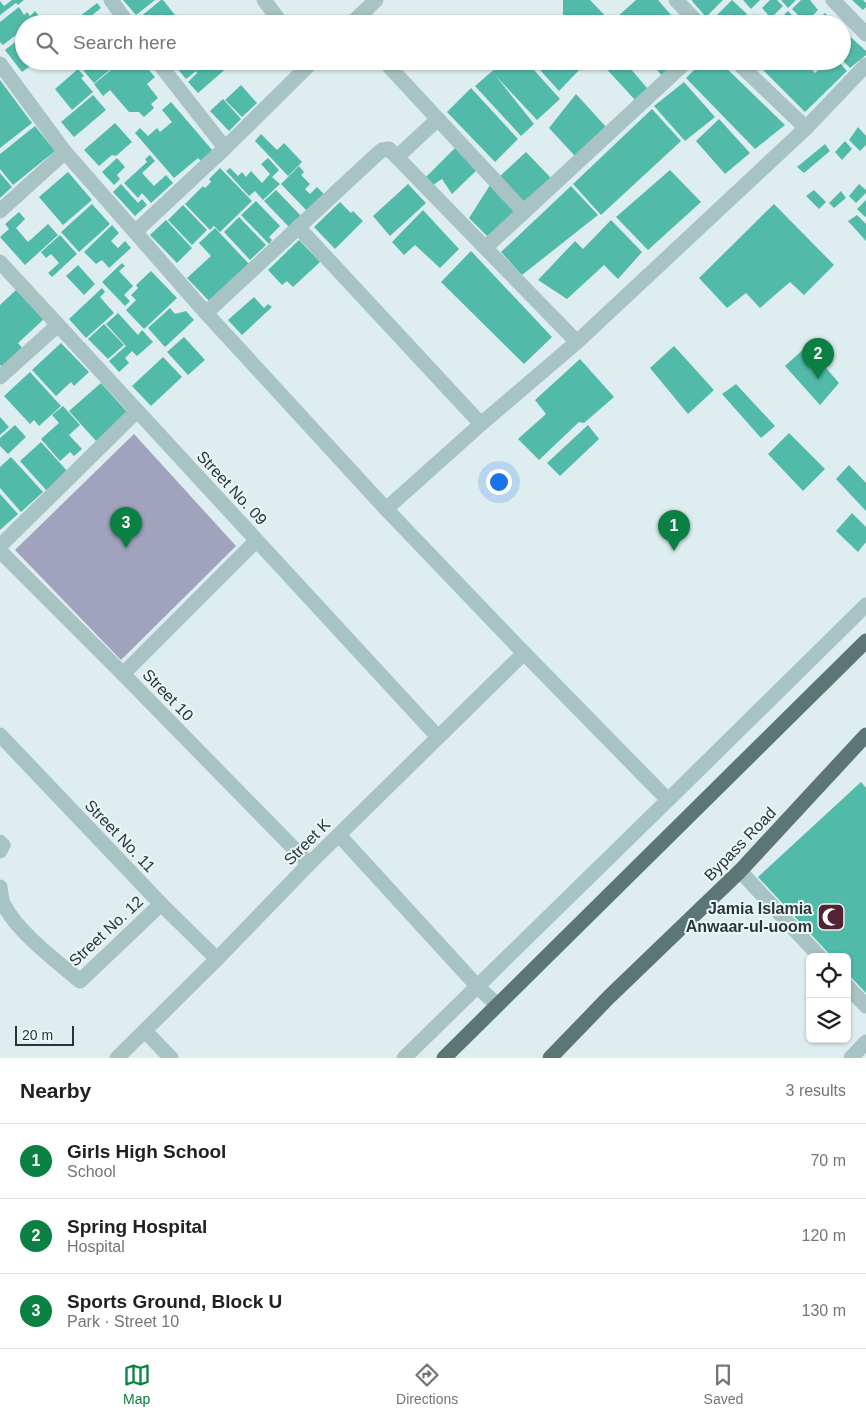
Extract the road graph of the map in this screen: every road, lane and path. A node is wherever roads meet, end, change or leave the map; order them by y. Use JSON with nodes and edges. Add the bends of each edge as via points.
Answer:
{"nodes":[{"id":1,"x":111,"y":0,"type":"edge"},
{"id":2,"x":264,"y":0,"type":"edge"},
{"id":3,"x":376,"y":0,"type":"edge"},
{"id":4,"x":676,"y":0,"type":"edge"},
{"id":5,"x":833,"y":0,"type":"edge"},
{"id":6,"x":122,"y":15,"type":"edge"},
{"id":7,"x":275,"y":15,"type":"edge"},
{"id":8,"x":360,"y":15,"type":"edge"},
{"id":9,"x":690,"y":15,"type":"edge"},
{"id":10,"x":848,"y":15,"type":"edge"},
{"id":11,"x":851,"y":19,"type":"edge"},
{"id":12,"x":866,"y":34,"type":"edge"},
{"id":13,"x":0,"y":64,"type":"edge"},
{"id":14,"x":866,"y":64,"type":"edge"},
{"id":15,"x":164,"y":70,"type":"edge"},
{"id":16,"x":304,"y":70,"type":"edge"},
{"id":17,"x":392,"y":70,"type":"edge"},
{"id":18,"x":677,"y":70,"type":"edge"},
{"id":19,"x":745,"y":70,"type":"edge"},
{"id":20,"x":438,"y":119,"type":"junction"},
{"id":21,"x":806,"y":128,"type":"junction"},
{"id":22,"x":225,"y":148,"type":"junction"},
{"id":23,"x":66,"y":152,"type":"junction"},
{"id":24,"x":397,"y":157,"type":"junction"},
{"id":25,"x":0,"y":210,"type":"edge"},
{"id":26,"x":524,"y":212,"type":"junction"},
{"id":27,"x":298,"y":227,"type":"junction"},
{"id":28,"x":135,"y":232,"type":"junction"},
{"id":29,"x":485,"y":248,"type":"junction"},
{"id":30,"x":0,"y":262,"type":"edge"},
{"id":31,"x":206,"y":313,"type":"junction"},
{"id":32,"x":58,"y":325,"type":"junction"},
{"id":33,"x":577,"y":342,"type":"junction"},
{"id":34,"x":0,"y":377,"type":"edge"},
{"id":35,"x":137,"y":411,"type":"junction"},
{"id":36,"x":481,"y":424,"type":"junction"},
{"id":37,"x":386,"y":509,"type":"junction"},
{"id":38,"x":256,"y":541,"type":"junction"},
{"id":39,"x":0,"y":546,"type":"edge"},
{"id":40,"x":0,"y":551,"type":"edge"},
{"id":41,"x":866,"y":605,"type":"edge"},
{"id":42,"x":866,"y":641,"type":"edge"},
{"id":43,"x":524,"y":653,"type":"junction"},
{"id":44,"x":123,"y":674,"type":"junction"},
{"id":45,"x":0,"y":734,"type":"edge"},
{"id":46,"x":866,"y":736,"type":"edge"},
{"id":47,"x":438,"y":737,"type":"junction"},
{"id":48,"x":668,"y":800,"type":"junction"},
{"id":49,"x":339,"y":835,"type":"junction"},
{"id":50,"x":0,"y":842,"type":"edge"},
{"id":51,"x":0,"y":850,"type":"edge"},
{"id":52,"x":309,"y":864,"type":"junction"},
{"id":53,"x":740,"y":871,"type":"junction"},
{"id":54,"x":0,"y":887,"type":"edge"},
{"id":55,"x":161,"y":904,"type":"junction"},
{"id":56,"x":816,"y":953,"type":"edge"},
{"id":57,"x":217,"y":959,"type":"junction"},
{"id":58,"x":478,"y":987,"type":"junction"},
{"id":59,"x":851,"y":990,"type":"edge"},
{"id":60,"x":496,"y":1005,"type":"junction"},
{"id":61,"x":866,"y":1006,"type":"edge"},
{"id":62,"x":145,"y":1031,"type":"junction"},
{"id":63,"x":866,"y":1042,"type":"edge"},
{"id":64,"x":117,"y":1058,"type":"edge"},
{"id":65,"x":171,"y":1058,"type":"edge"},
{"id":66,"x":404,"y":1058,"type":"edge"},
{"id":67,"x":444,"y":1058,"type":"edge"},
{"id":68,"x":550,"y":1058,"type":"edge"},
{"id":69,"x":851,"y":1058,"type":"edge"}],
"edges":[{"from":1,"to":6,"type":"street"},
{"from":2,"to":7,"type":"street"},
{"from":3,"to":8,"type":"street"},
{"from":4,"to":9,"type":"street"},
{"from":5,"to":10,"type":"street"},
{"from":11,"to":12,"type":"street"},
{"from":13,"to":23,"type":"street"},
{"from":14,"to":21,"type":"street"},
{"from":15,"to":22,"type":"street"},
{"from":16,"to":22,"type":"street"},
{"from":17,"to":20,"type":"street"},
{"from":18,"to":26,"type":"street"},
{"from":19,"to":21,"type":"street"},
{"from":20,"to":24,"type":"street"},
{"from":20,"to":26,"type":"street"},
{"from":21,"to":33,"type":"street"},
{"from":22,"to":28,"type":"street"},
{"from":23,"to":25,"type":"street"},
{"from":23,"to":28,"type":"street"},
{"from":24,"to":27,"type":"street","via":[[389,149],[382,150]]},
{"from":24,"to":29,"type":"street"},
{"from":26,"to":29,"type":"street"},
{"from":27,"to":31,"type":"street"},
{"from":27,"to":36,"type":"street"},
{"from":28,"to":31,"type":"street"},
{"from":29,"to":33,"type":"street"},
{"from":30,"to":32,"type":"street","name":"Street No. 09"},
{"from":31,"to":37,"type":"street"},
{"from":32,"to":34,"type":"street"},
{"from":32,"to":35,"type":"street","name":"Street No. 09"},
{"from":33,"to":36,"type":"street"},
{"from":35,"to":38,"type":"street","name":"Street No. 09"},
{"from":35,"to":39,"type":"street"},
{"from":36,"to":37,"type":"street"},
{"from":37,"to":43,"type":"street"},
{"from":38,"to":44,"type":"street"},
{"from":38,"to":47,"type":"street","name":"Street No. 09"},
{"from":40,"to":44,"type":"street","name":"Street 10"},
{"from":41,"to":48,"type":"street"},
{"from":42,"to":60,"type":"main road"},
{"from":43,"to":47,"type":"street","name":"Street K"},
{"from":43,"to":48,"type":"street"},
{"from":44,"to":52,"type":"street","name":"Street 10"},
{"from":45,"to":55,"type":"street","name":"Street No. 11"},
{"from":46,"to":53,"type":"main road","name":"Bypass Road"},
{"from":47,"to":49,"type":"street","name":"Street K"},
{"from":48,"to":58,"type":"street"},
{"from":49,"to":52,"type":"street","name":"Street K"},
{"from":49,"to":58,"type":"street"},
{"from":50,"to":51,"type":"street","via":[[3,845]]},
{"from":52,"to":57,"type":"street","name":"Street K"},
{"from":53,"to":56,"type":"street"},
{"from":53,"to":68,"type":"main road","name":"Bypass Road"},
{"from":54,"to":55,"type":"street","name":"Street No. 12","via":[[2,901],[14,921],[80,981]]},
{"from":55,"to":57,"type":"street","name":"Street No. 11"},
{"from":57,"to":62,"type":"street","name":"Street K"},
{"from":58,"to":60,"type":"street"},
{"from":58,"to":66,"type":"street"},
{"from":59,"to":61,"type":"street"},
{"from":60,"to":67,"type":"main road"},
{"from":62,"to":64,"type":"street","name":"Street K"},
{"from":62,"to":65,"type":"street"},
{"from":63,"to":69,"type":"street"}]}
